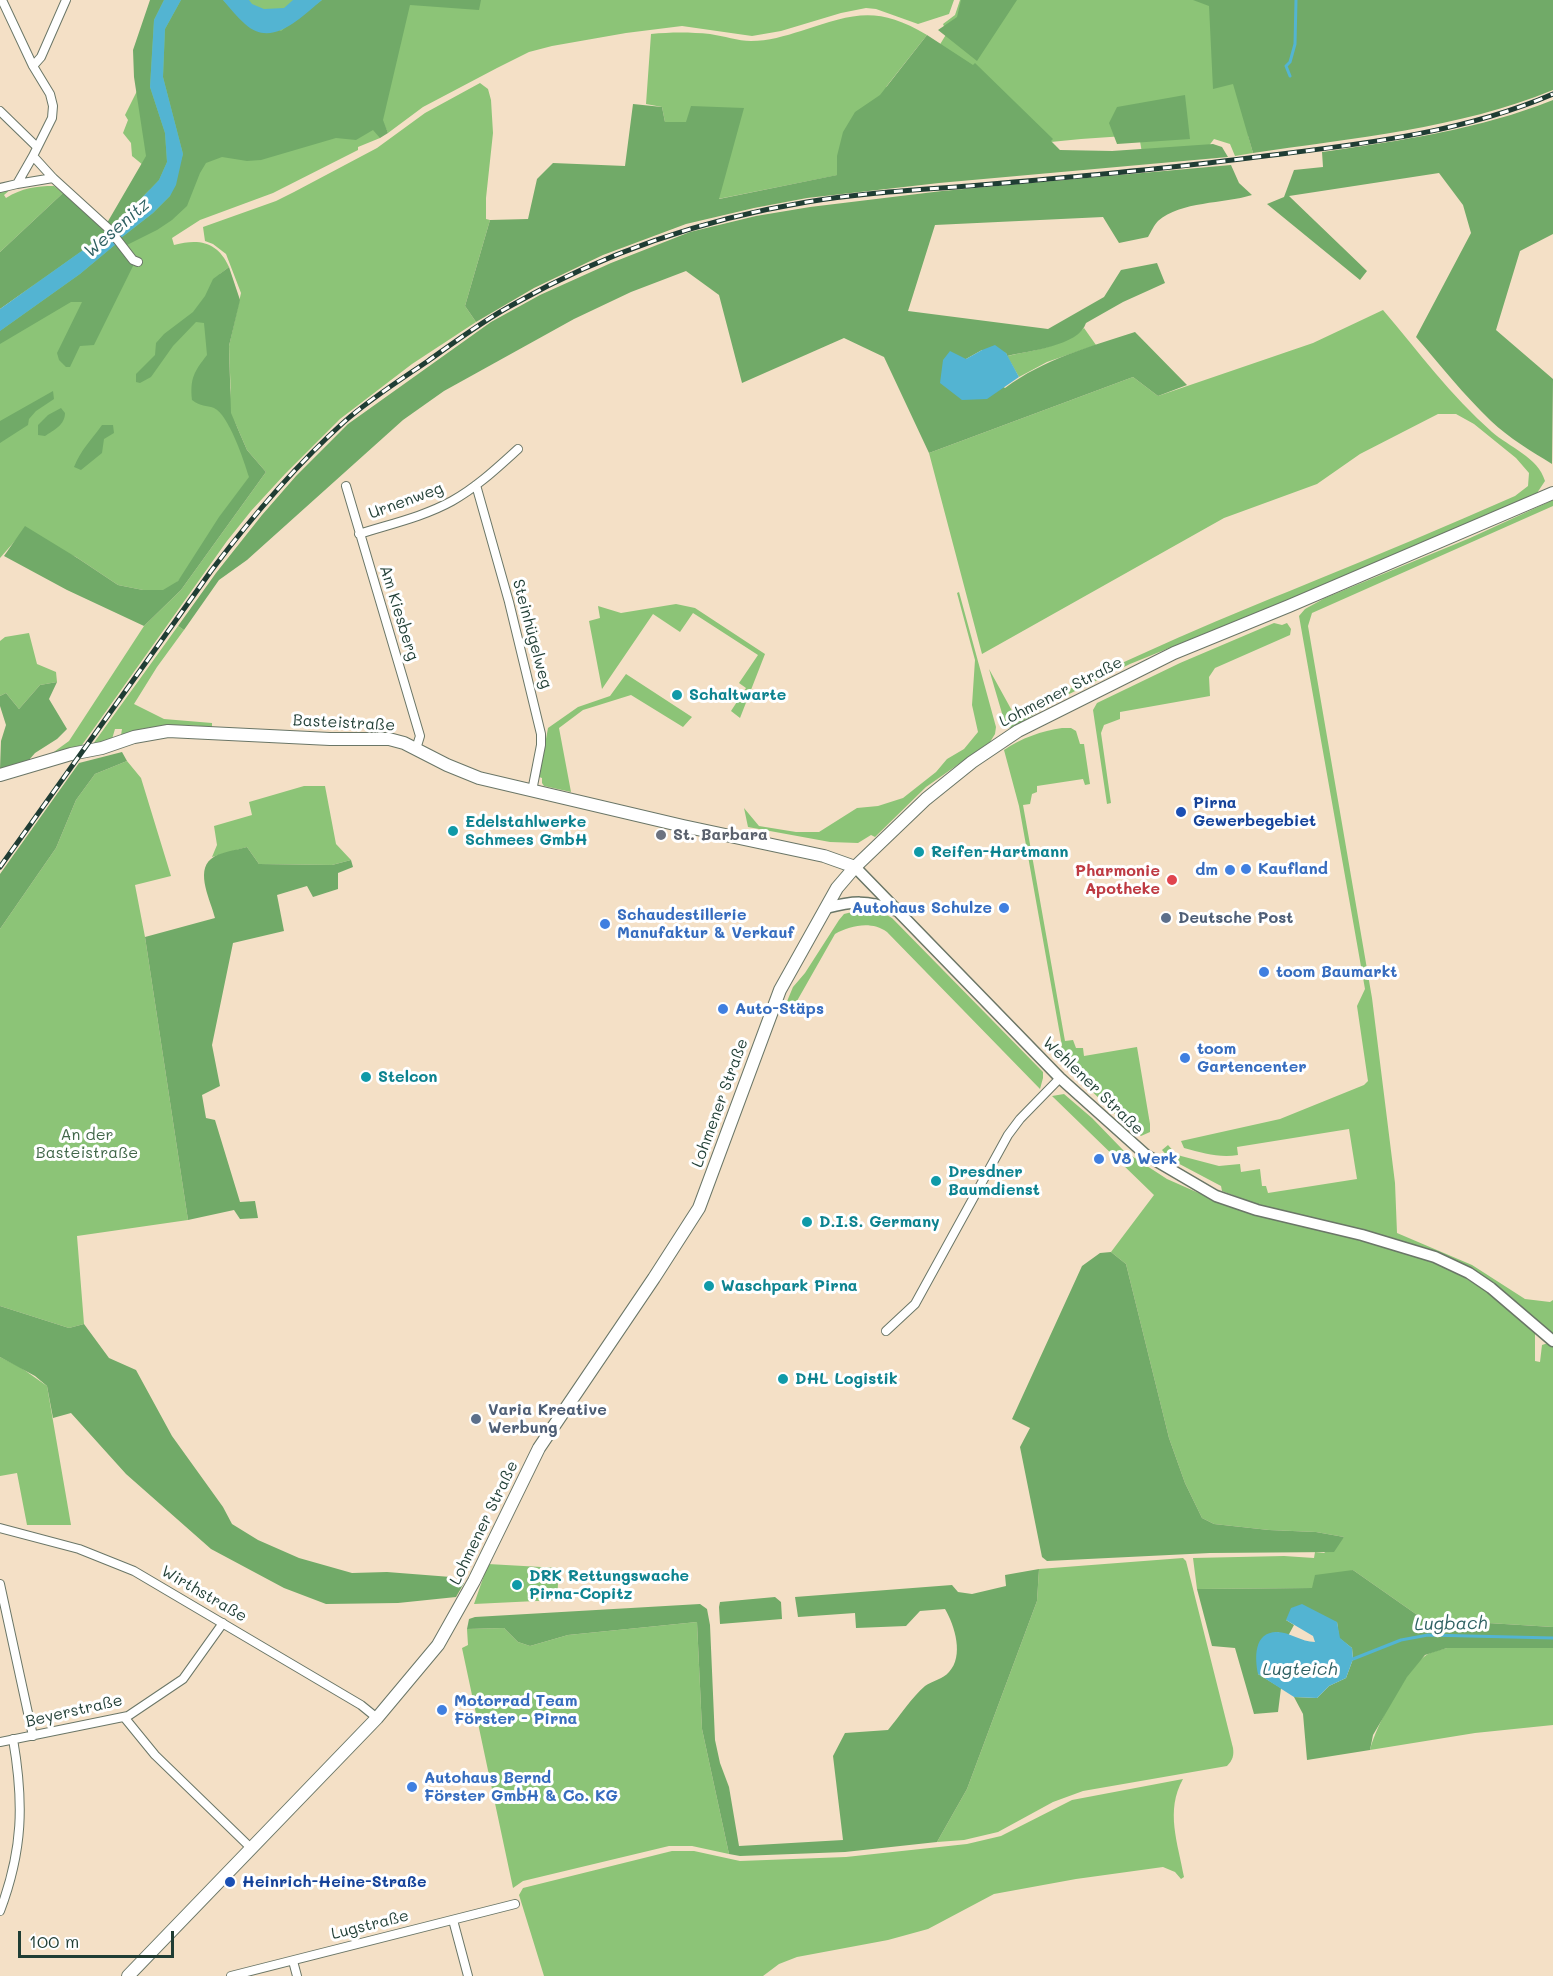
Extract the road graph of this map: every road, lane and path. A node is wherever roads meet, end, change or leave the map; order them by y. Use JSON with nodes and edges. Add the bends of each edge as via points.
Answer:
{"nodes":[{"id":1,"x":2,"y":0,"type":"edge"},
{"id":2,"x":66,"y":0,"type":"edge"},
{"id":3,"x":33,"y":66,"type":"junction"},
{"id":4,"x":0,"y":111,"type":"edge"},
{"id":5,"x":35,"y":151,"type":"junction"},
{"id":6,"x":53,"y":178,"type":"junction"},
{"id":7,"x":17,"y":184,"type":"junction"},
{"id":8,"x":0,"y":188,"type":"edge"},
{"id":9,"x":138,"y":262,"type":"dead end"},
{"id":10,"x":518,"y":448,"type":"dead end"},
{"id":11,"x":476,"y":485,"type":"junction"},
{"id":12,"x":346,"y":486,"type":"dead end"},
{"id":13,"x":1553,"y":493,"type":"edge"},
{"id":14,"x":359,"y":534,"type":"junction"},
{"id":15,"x":416,"y":749,"type":"junction"},
{"id":16,"x":0,"y":775,"type":"edge"},
{"id":17,"x":532,"y":791,"type":"junction"},
{"id":18,"x":855,"y":867,"type":"junction"},
{"id":19,"x":826,"y":908,"type":"junction"},
{"id":20,"x":897,"y":911,"type":"junction"},
{"id":21,"x":1060,"y":1078,"type":"junction"},
{"id":22,"x":886,"y":1331,"type":"dead end"},
{"id":23,"x":1553,"y":1341,"type":"edge"},
{"id":24,"x":0,"y":1528,"type":"edge"},
{"id":25,"x":0,"y":1533,"type":"edge"},
{"id":26,"x":0,"y":1584,"type":"edge"},
{"id":27,"x":223,"y":1623,"type":"junction"},
{"id":28,"x":124,"y":1718,"type":"junction"},
{"id":29,"x":377,"y":1718,"type":"junction"},
{"id":30,"x":33,"y":1736,"type":"junction"},
{"id":31,"x":13,"y":1740,"type":"junction"},
{"id":32,"x":0,"y":1742,"type":"edge"},
{"id":33,"x":252,"y":1849,"type":"junction"},
{"id":34,"x":515,"y":1904,"type":"dead end"},
{"id":35,"x":0,"y":1911,"type":"edge"},
{"id":36,"x":453,"y":1920,"type":"junction"},
{"id":37,"x":293,"y":1961,"type":"junction"},
{"id":38,"x":128,"y":1976,"type":"edge"},
{"id":39,"x":231,"y":1976,"type":"edge"},
{"id":40,"x":297,"y":1976,"type":"edge"},
{"id":41,"x":468,"y":1976,"type":"edge"}],
"edges":[{"from":1,"to":3,"type":"street"},
{"from":2,"to":3,"type":"street","via":[[41,57]]},
{"from":3,"to":5,"type":"street","via":[[53,106],[52,118]]},
{"from":4,"to":5,"type":"street"},
{"from":5,"to":6,"type":"street"},
{"from":5,"to":7,"type":"street"},
{"from":6,"to":7,"type":"street"},
{"from":6,"to":9,"type":"street","via":[[109,229]]},
{"from":7,"to":8,"type":"street"},
{"from":10,"to":11,"type":"street","name":"Urnenweg"},
{"from":11,"to":14,"type":"street","name":"Urnenweg","via":[[430,511]]},
{"from":11,"to":17,"type":"street","name":"Steinhügelweg","via":[[541,734]]},
{"from":12,"to":14,"type":"street","name":"Am Kiesberg"},
{"from":13,"to":18,"type":"main road","name":"Lohmener Straße","via":[[1174,653],[1018,731],[926,799]]},
{"from":14,"to":15,"type":"street","name":"Am Kiesberg","via":[[420,736]]},
{"from":15,"to":16,"type":"main road","name":"Basteistraße","via":[[389,739],[168,731]]},
{"from":15,"to":17,"type":"main road","name":"Basteistraße","via":[[479,778]]},
{"from":17,"to":18,"type":"main road","name":"Basteistraße","via":[[824,856]]},
{"from":18,"to":19,"type":"main road","name":"Lohmener Straße"},
{"from":18,"to":20,"type":"street","name":"Wehlener Straße"},
{"from":19,"to":20,"type":"street","via":[[873,902]]},
{"from":19,"to":29,"type":"main road","name":"Lohmener Straße","via":[[780,990],[694,1215],[539,1448],[438,1645]]},
{"from":20,"to":21,"type":"street","name":"Wehlener Straße"},
{"from":21,"to":22,"type":"street","via":[[1008,1135],[915,1304]]},
{"from":21,"to":23,"type":"street","name":"Wehlener Straße","via":[[1134,1146],[1216,1196],[1435,1257],[1491,1288]]},
{"from":24,"to":25,"type":"street"},
{"from":24,"to":27,"type":"street","name":"Wirthstraße","via":[[91,1553],[134,1571]]},
{"from":26,"to":30,"type":"street"},
{"from":27,"to":28,"type":"street","name":"Beyerstraße","via":[[183,1679]]},
{"from":27,"to":29,"type":"street","name":"Wirthstraße"},
{"from":28,"to":30,"type":"street","name":"Beyerstraße"},
{"from":28,"to":33,"type":"street","via":[[155,1755]]},
{"from":29,"to":33,"type":"main road","name":"Lohmener Straße"},
{"from":30,"to":31,"type":"street","name":"Beyerstraße"},
{"from":31,"to":32,"type":"street","name":"Beyerstraße"},
{"from":31,"to":35,"type":"street","via":[[20,1820],[14,1871]]},
{"from":33,"to":38,"type":"main road","name":"Lohmener Straße"},
{"from":34,"to":36,"type":"street","name":"Lugstraße"},
{"from":36,"to":37,"type":"street","name":"Lugstraße"},
{"from":36,"to":41,"type":"street"},
{"from":37,"to":39,"type":"street","name":"Lugstraße"},
{"from":37,"to":40,"type":"street"}]}
